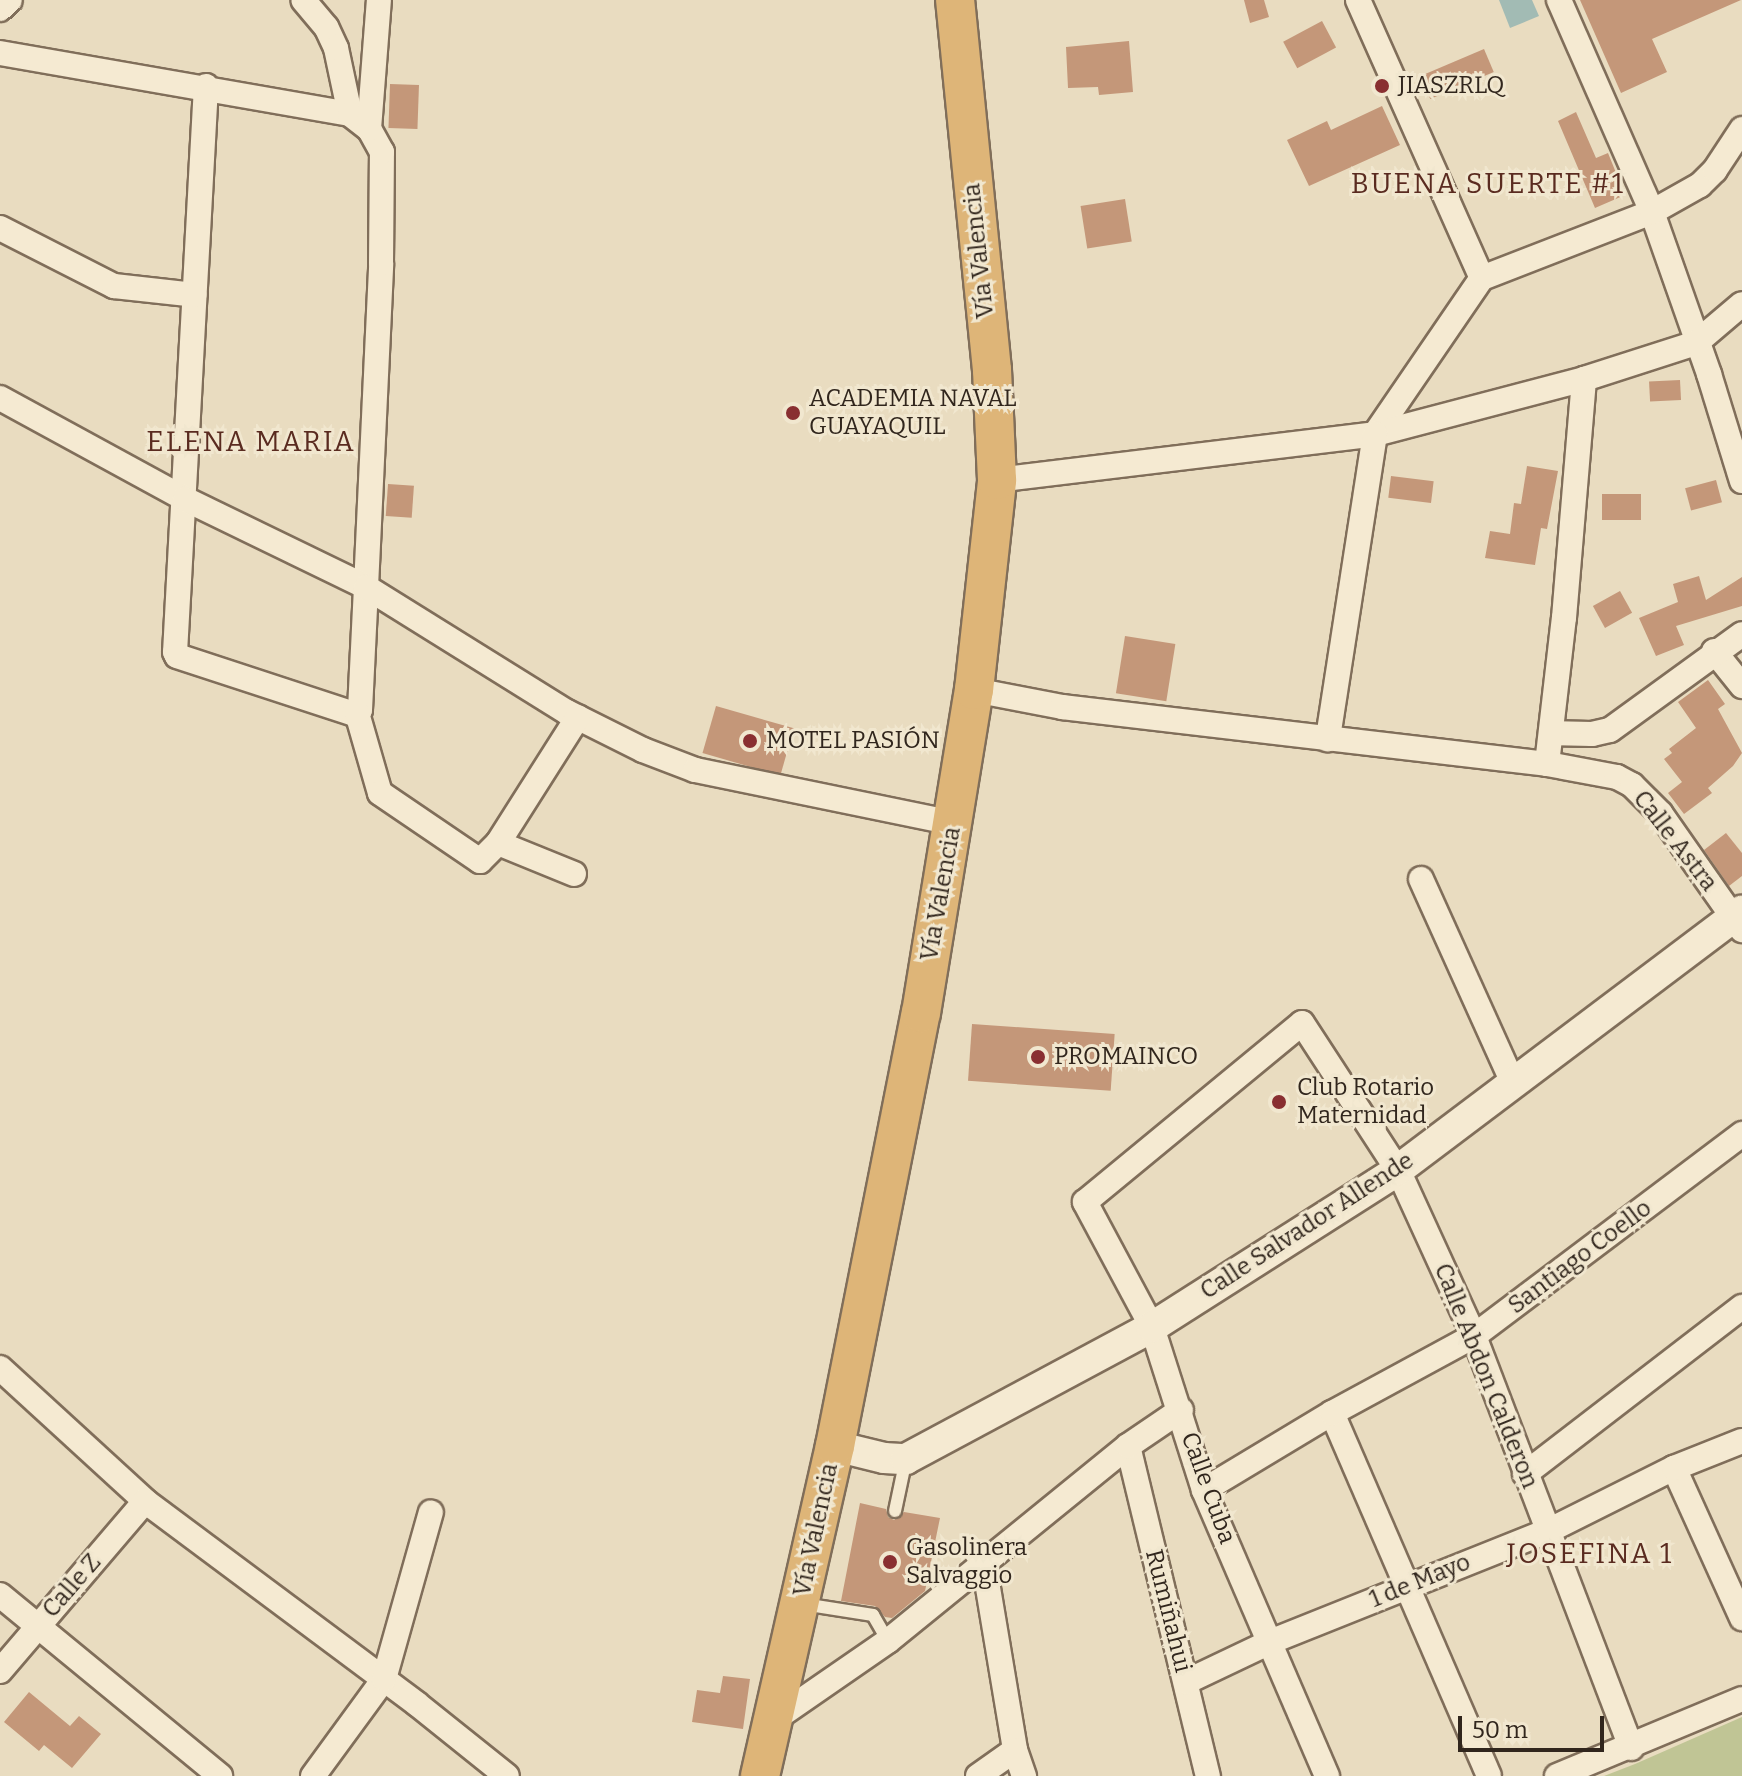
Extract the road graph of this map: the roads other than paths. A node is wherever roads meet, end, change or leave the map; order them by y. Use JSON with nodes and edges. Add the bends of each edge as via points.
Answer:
{"nodes":[{"id":1,"x":10,"y":0,"type":"edge"},
{"id":2,"x":379,"y":0,"type":"edge"},
{"id":3,"x":955,"y":0,"type":"edge"},
{"id":4,"x":1358,"y":0,"type":"edge"},
{"id":5,"x":1559,"y":0,"type":"edge"},
{"id":6,"x":309,"y":6,"type":"edge"},
{"id":7,"x":0,"y":9,"type":"edge"},
{"id":8,"x":0,"y":53,"type":"edge"},
{"id":9,"x":373,"y":72,"type":"junction"},
{"id":10,"x":206,"y":86,"type":"junction"},
{"id":11,"x":359,"y":122,"type":"junction"},
{"id":12,"x":1742,"y":129,"type":"edge"},
{"id":13,"x":1652,"y":212,"type":"junction"},
{"id":14,"x":0,"y":228,"type":"edge"},
{"id":15,"x":1482,"y":278,"type":"junction"},
{"id":16,"x":195,"y":295,"type":"junction"},
{"id":17,"x":1742,"y":304,"type":"edge"},
{"id":18,"x":1696,"y":343,"type":"junction"},
{"id":19,"x":1584,"y":379,"type":"junction"},
{"id":20,"x":0,"y":398,"type":"edge"},
{"id":21,"x":1375,"y":434,"type":"junction"},
{"id":22,"x":997,"y":480,"type":"junction"},
{"id":23,"x":1742,"y":481,"type":"edge"},
{"id":24,"x":185,"y":499,"type":"junction"},
{"id":25,"x":366,"y":587,"type":"junction"},
{"id":26,"x":1742,"y":634,"type":"edge"},
{"id":27,"x":1714,"y":651,"type":"junction"},
{"id":28,"x":1742,"y":686,"type":"edge"},
{"id":29,"x":974,"y":690,"type":"junction"},
{"id":30,"x":357,"y":713,"type":"junction"},
{"id":31,"x":578,"y":717,"type":"junction"},
{"id":32,"x":1551,"y":733,"type":"junction"},
{"id":33,"x":1328,"y":739,"type":"junction"},
{"id":34,"x":1547,"y":764,"type":"junction"},
{"id":35,"x":953,"y":823,"type":"junction"},
{"id":36,"x":498,"y":843,"type":"junction"},
{"id":37,"x":574,"y":874,"type":"dead end"},
{"id":38,"x":1421,"y":879,"type":"dead end"},
{"id":39,"x":1739,"y":919,"type":"edge"},
{"id":40,"x":1513,"y":1083,"type":"junction"},
{"id":41,"x":1742,"y":1134,"type":"edge"},
{"id":42,"x":1398,"y":1170,"type":"junction"},
{"id":43,"x":1085,"y":1202,"type":"joint"},
{"id":44,"x":1742,"y":1307,"type":"edge"},
{"id":45,"x":1152,"y":1327,"type":"junction"},
{"id":46,"x":1474,"y":1336,"type":"junction"},
{"id":47,"x":0,"y":1368,"type":"edge"},
{"id":48,"x":1181,"y":1410,"type":"junction"},
{"id":49,"x":1332,"y":1413,"type":"junction"},
{"id":50,"x":1742,"y":1441,"type":"edge"},
{"id":51,"x":835,"y":1446,"type":"junction"},
{"id":52,"x":1128,"y":1446,"type":"junction"},
{"id":53,"x":906,"y":1459,"type":"junction"},
{"id":54,"x":1674,"y":1468,"type":"junction"},
{"id":55,"x":1525,"y":1474,"type":"junction"},
{"id":56,"x":1204,"y":1490,"type":"junction"},
{"id":57,"x":145,"y":1501,"type":"junction"},
{"id":58,"x":895,"y":1511,"type":"dead end"},
{"id":59,"x":431,"y":1512,"type":"dead end"},
{"id":60,"x":1550,"y":1530,"type":"junction"},
{"id":61,"x":984,"y":1564,"type":"junction"},
{"id":62,"x":1405,"y":1587,"type":"junction"},
{"id":63,"x":0,"y":1595,"type":"edge"},
{"id":64,"x":800,"y":1603,"type":"junction"},
{"id":65,"x":1742,"y":1618,"type":"edge"},
{"id":66,"x":36,"y":1628,"type":"junction"},
{"id":67,"x":888,"y":1641,"type":"junction"},
{"id":68,"x":1270,"y":1642,"type":"junction"},
{"id":69,"x":0,"y":1671,"type":"edge"},
{"id":70,"x":384,"y":1679,"type":"junction"},
{"id":71,"x":1186,"y":1682,"type":"junction"},
{"id":72,"x":1742,"y":1699,"type":"edge"},
{"id":73,"x":772,"y":1721,"type":"junction"},
{"id":74,"x":1631,"y":1748,"type":"junction"},
{"id":75,"x":1015,"y":1750,"type":"junction"},
{"id":76,"x":220,"y":1776,"type":"edge"},
{"id":77,"x":313,"y":1776,"type":"edge"},
{"id":78,"x":507,"y":1776,"type":"edge"},
{"id":79,"x":760,"y":1776,"type":"edge"},
{"id":80,"x":978,"y":1776,"type":"edge"},
{"id":81,"x":1024,"y":1776,"type":"edge"},
{"id":82,"x":1208,"y":1776,"type":"edge"},
{"id":83,"x":1327,"y":1776,"type":"edge"},
{"id":84,"x":1489,"y":1776,"type":"edge"},
{"id":85,"x":1557,"y":1776,"type":"edge"}],
"edges":[{"from":1,"to":7,"type":"street"},
{"from":2,"to":9,"type":"street"},
{"from":3,"to":22,"type":"highway","name":"Vía Valencia","via":[[992,370]]},
{"from":4,"to":15,"type":"street"},
{"from":5,"to":13,"type":"street"},
{"from":6,"to":9,"type":"street"},
{"from":6,"to":11,"type":"street","via":[[336,48]]},
{"from":8,"to":10,"type":"street"},
{"from":9,"to":11,"type":"street"},
{"from":10,"to":11,"type":"street"},
{"from":10,"to":16,"type":"street"},
{"from":11,"to":25,"type":"street","via":[[382,152]]},
{"from":12,"to":13,"type":"street","via":[[1700,185]]},
{"from":13,"to":15,"type":"street"},
{"from":13,"to":18,"type":"street"},
{"from":14,"to":16,"type":"street","via":[[114,286]]},
{"from":15,"to":21,"type":"street"},
{"from":16,"to":24,"type":"street"},
{"from":17,"to":18,"type":"street"},
{"from":18,"to":19,"type":"street"},
{"from":18,"to":23,"type":"street"},
{"from":19,"to":21,"type":"street"},
{"from":19,"to":32,"type":"street"},
{"from":20,"to":24,"type":"street"},
{"from":21,"to":22,"type":"street"},
{"from":21,"to":33,"type":"street"},
{"from":22,"to":29,"type":"highway","name":"Vía Valencia"},
{"from":24,"to":25,"type":"street"},
{"from":24,"to":30,"type":"street","via":[[177,656]]},
{"from":25,"to":30,"type":"street"},
{"from":25,"to":31,"type":"street"},
{"from":26,"to":27,"type":"street"},
{"from":27,"to":28,"type":"street"},
{"from":27,"to":32,"type":"street","via":[[1610,730]]},
{"from":29,"to":33,"type":"street","name":"Calle Astra","via":[[1062,707]]},
{"from":29,"to":35,"type":"highway","name":"Vía Valencia"},
{"from":30,"to":36,"type":"street","via":[[380,793],[480,861]]},
{"from":31,"to":35,"type":"street","via":[[695,770]]},
{"from":31,"to":36,"type":"street"},
{"from":32,"to":34,"type":"street"},
{"from":33,"to":34,"type":"street","name":"Calle Astra"},
{"from":34,"to":39,"type":"street","name":"Calle Astra","via":[[1617,777],[1632,785],[1660,813]]},
{"from":35,"to":51,"type":"highway","name":"Vía Valencia"},
{"from":36,"to":37,"type":"street"},
{"from":38,"to":40,"type":"street"},
{"from":39,"to":40,"type":"street","name":"Calle Salvador Allende"},
{"from":40,"to":42,"type":"street","name":"Calle Salvador Allende"},
{"from":41,"to":46,"type":"street","name":"Santiago Coello"},
{"from":42,"to":43,"type":"street","name":"Calle Abdon Calderon","via":[[1302,1023]]},
{"from":42,"to":45,"type":"street","name":"Calle Salvador Allende"},
{"from":42,"to":46,"type":"street","name":"Calle Abdon Calderon"},
{"from":43,"to":45,"type":"street","name":"Calle Cuba"},
{"from":44,"to":55,"type":"street"},
{"from":45,"to":48,"type":"street","name":"Calle Cuba"},
{"from":45,"to":53,"type":"street","name":"Calle Salvador Allende"},
{"from":46,"to":49,"type":"street","name":"Santiago Coello"},
{"from":46,"to":55,"type":"street","name":"Calle Abdon Calderon"},
{"from":47,"to":57,"type":"street"},
{"from":48,"to":52,"type":"street"},
{"from":48,"to":56,"type":"street","name":"Calle Cuba"},
{"from":49,"to":56,"type":"street","name":"Santiago Coello"},
{"from":49,"to":62,"type":"street"},
{"from":50,"to":54,"type":"street","name":"1 de Mayo"},
{"from":51,"to":53,"type":"street"},
{"from":51,"to":64,"type":"highway","name":"Vía Valencia"},
{"from":52,"to":61,"type":"street"},
{"from":52,"to":71,"type":"street","name":"Rumiñahui"},
{"from":53,"to":58,"type":"lane"},
{"from":54,"to":60,"type":"street","name":"1 de Mayo"},
{"from":54,"to":65,"type":"street"},
{"from":55,"to":60,"type":"street","name":"Calle Abdon Calderon"},
{"from":56,"to":68,"type":"street","name":"Calle Cuba"},
{"from":57,"to":66,"type":"street","name":"Calle Z"},
{"from":57,"to":70,"type":"street"},
{"from":59,"to":70,"type":"street"},
{"from":60,"to":62,"type":"street","name":"1 de Mayo"},
{"from":60,"to":74,"type":"street","name":"Calle Abdon Calderon"},
{"from":61,"to":67,"type":"street"},
{"from":61,"to":75,"type":"street"},
{"from":62,"to":68,"type":"street","name":"1 de Mayo"},
{"from":62,"to":84,"type":"street"},
{"from":63,"to":66,"type":"street"},
{"from":64,"to":67,"type":"lane","via":[[873,1615]]},
{"from":64,"to":73,"type":"highway","name":"Vía Valencia"},
{"from":66,"to":69,"type":"street","name":"Calle Z"},
{"from":66,"to":76,"type":"street"},
{"from":67,"to":73,"type":"street"},
{"from":68,"to":71,"type":"street","name":"1 de Mayo"},
{"from":68,"to":83,"type":"street","name":"Calle Cuba"},
{"from":70,"to":77,"type":"street"},
{"from":70,"to":78,"type":"street"},
{"from":71,"to":82,"type":"street","name":"Rumiñahui"},
{"from":72,"to":74,"type":"street"},
{"from":73,"to":79,"type":"highway","name":"Vía Valencia"},
{"from":74,"to":85,"type":"street"},
{"from":75,"to":80,"type":"street"},
{"from":75,"to":81,"type":"street"}]}
